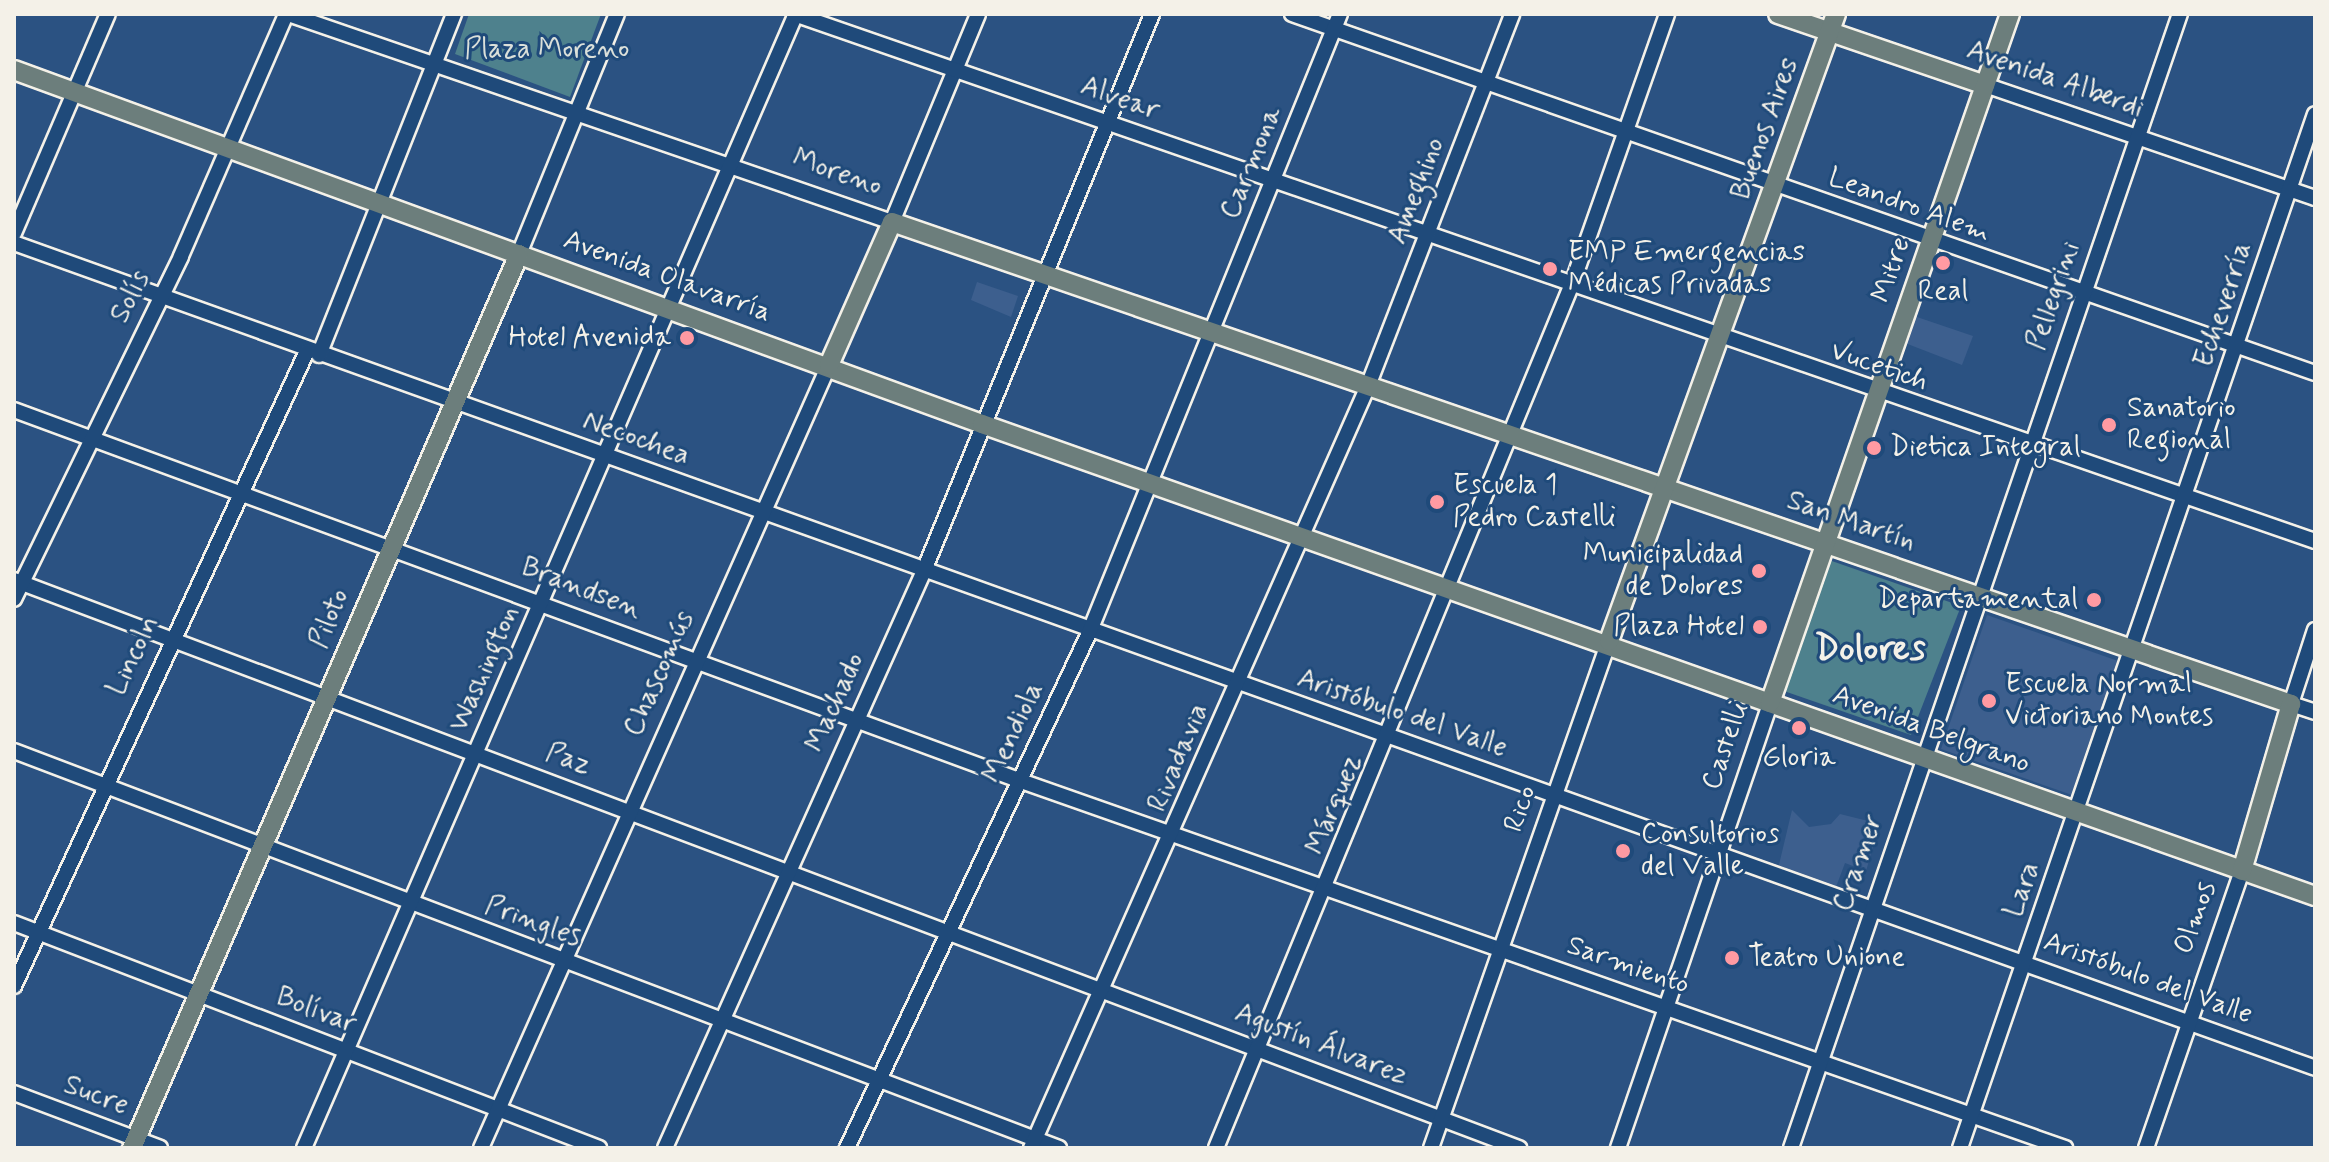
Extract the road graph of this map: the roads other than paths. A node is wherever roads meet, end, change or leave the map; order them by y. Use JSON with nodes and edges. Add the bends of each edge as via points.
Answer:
{"nodes":[{"id":1,"x":108,"y":14,"type":"edge"},
{"id":2,"x":287,"y":14,"type":"edge"},
{"id":3,"x":454,"y":14,"type":"edge"},
{"id":4,"x":617,"y":14,"type":"edge"},
{"id":5,"x":795,"y":14,"type":"edge"},
{"id":6,"x":978,"y":14,"type":"edge"},
{"id":7,"x":1152,"y":14,"type":"edge"},
{"id":8,"x":1292,"y":14,"type":"edge"},
{"id":9,"x":1512,"y":14,"type":"edge"},
{"id":10,"x":1667,"y":14,"type":"edge"},
{"id":11,"x":1778,"y":14,"type":"edge"},
{"id":12,"x":2010,"y":14,"type":"edge"},
{"id":13,"x":2180,"y":14,"type":"edge"},
{"id":14,"x":1338,"y":21,"type":"edge"},
{"id":15,"x":1833,"y":23,"type":"edge"},
{"id":16,"x":434,"y":65,"type":"junction"},
{"id":17,"x":14,"y":70,"type":"edge"},
{"id":18,"x":955,"y":70,"type":"junction"},
{"id":19,"x":1487,"y":83,"type":"junction"},
{"id":20,"x":1985,"y":85,"type":"junction"},
{"id":21,"x":74,"y":91,"type":"junction"},
{"id":22,"x":578,"y":110,"type":"junction"},
{"id":23,"x":2315,"y":114,"type":"edge"},
{"id":24,"x":1110,"y":123,"type":"junction"},
{"id":25,"x":1628,"y":133,"type":"junction"},
{"id":26,"x":2137,"y":137,"type":"junction"},
{"id":27,"x":226,"y":147,"type":"junction"},
{"id":28,"x":730,"y":166,"type":"junction"},
{"id":29,"x":1273,"y":181,"type":"junction"},
{"id":30,"x":1776,"y":186,"type":"junction"},
{"id":31,"x":2290,"y":190,"type":"junction"},
{"id":32,"x":2315,"y":198,"type":"edge"},
{"id":33,"x":381,"y":202,"type":"junction"},
{"id":34,"x":892,"y":222,"type":"junction"},
{"id":35,"x":14,"y":233,"type":"edge"},
{"id":36,"x":1428,"y":234,"type":"junction"},
{"id":37,"x":1930,"y":242,"type":"junction"},
{"id":38,"x":14,"y":243,"type":"edge"},
{"id":39,"x":519,"y":254,"type":"junction"},
{"id":40,"x":1050,"y":277,"type":"junction"},
{"id":41,"x":1572,"y":284,"type":"junction"},
{"id":42,"x":2082,"y":292,"type":"junction"},
{"id":43,"x":161,"y":294,"type":"junction"},
{"id":44,"x":669,"y":309,"type":"junction"},
{"id":45,"x":1211,"y":332,"type":"junction"},
{"id":46,"x":1719,"y":339,"type":"junction"},
{"id":47,"x":2237,"y":346,"type":"junction"},
{"id":48,"x":313,"y":353,"type":"junction"},
{"id":49,"x":829,"y":365,"type":"junction"},
{"id":50,"x":2315,"y":373,"type":"edge"},
{"id":51,"x":1368,"y":386,"type":"junction"},
{"id":52,"x":1878,"y":394,"type":"junction"},
{"id":53,"x":456,"y":400,"type":"junction"},
{"id":54,"x":14,"y":410,"type":"edge"},
{"id":55,"x":982,"y":424,"type":"junction"},
{"id":56,"x":1512,"y":434,"type":"junction"},
{"id":57,"x":90,"y":437,"type":"junction"},
{"id":58,"x":2029,"y":445,"type":"junction"},
{"id":59,"x":606,"y":455,"type":"junction"},
{"id":60,"x":1151,"y":482,"type":"junction"},
{"id":61,"x":1667,"y":489,"type":"junction"},
{"id":62,"x":240,"y":491,"type":"junction"},
{"id":63,"x":2187,"y":500,"type":"junction"},
{"id":64,"x":761,"y":514,"type":"junction"},
{"id":65,"x":1302,"y":535,"type":"junction"},
{"id":66,"x":2315,"y":541,"type":"edge"},
{"id":67,"x":1825,"y":543,"type":"junction"},
{"id":68,"x":391,"y":547,"type":"junction"},
{"id":69,"x":923,"y":573,"type":"junction"},
{"id":70,"x":18,"y":582,"type":"edge"},
{"id":71,"x":1450,"y":586,"type":"junction"},
{"id":72,"x":1977,"y":594,"type":"junction"},
{"id":73,"x":14,"y":599,"type":"edge"},
{"id":74,"x":543,"y":602,"type":"junction"},
{"id":75,"x":2315,"y":630,"type":"edge"},
{"id":76,"x":1089,"y":633,"type":"junction"},
{"id":77,"x":171,"y":639,"type":"junction"},
{"id":78,"x":1609,"y":641,"type":"junction"},
{"id":79,"x":2136,"y":649,"type":"junction"},
{"id":80,"x":696,"y":661,"type":"junction"},
{"id":81,"x":1239,"y":684,"type":"junction"},
{"id":82,"x":328,"y":696,"type":"junction"},
{"id":83,"x":1770,"y":703,"type":"junction"},
{"id":84,"x":2291,"y":704,"type":"junction"},
{"id":85,"x":2315,"y":712,"type":"edge"},
{"id":86,"x":856,"y":721,"type":"junction"},
{"id":87,"x":1390,"y":738,"type":"junction"},
{"id":88,"x":14,"y":751,"type":"edge"},
{"id":89,"x":476,"y":753,"type":"junction"},
{"id":90,"x":1922,"y":757,"type":"junction"},
{"id":91,"x":1021,"y":781,"type":"junction"},
{"id":92,"x":100,"y":786,"type":"junction"},
{"id":93,"x":1555,"y":796,"type":"junction"},
{"id":94,"x":630,"y":812,"type":"junction"},
{"id":95,"x":2079,"y":812,"type":"junction"},
{"id":96,"x":1174,"y":833,"type":"junction"},
{"id":97,"x":261,"y":850,"type":"junction"},
{"id":98,"x":1719,"y":853,"type":"junction"},
{"id":99,"x":790,"y":870,"type":"junction"},
{"id":100,"x":2242,"y":871,"type":"junction"},
{"id":101,"x":1329,"y":887,"type":"junction"},
{"id":102,"x":2315,"y":896,"type":"edge"},
{"id":103,"x":410,"y":905,"type":"junction"},
{"id":104,"x":1872,"y":907,"type":"junction"},
{"id":105,"x":14,"y":923,"type":"edge"},
{"id":106,"x":949,"y":930,"type":"junction"},
{"id":107,"x":36,"y":932,"type":"junction"},
{"id":108,"x":1501,"y":949,"type":"junction"},
{"id":109,"x":564,"y":960,"type":"junction"},
{"id":110,"x":2025,"y":961,"type":"junction"},
{"id":111,"x":14,"y":986,"type":"edge"},
{"id":112,"x":1105,"y":989,"type":"junction"},
{"id":113,"x":196,"y":993,"type":"junction"},
{"id":114,"x":1666,"y":1007,"type":"junction"},
{"id":115,"x":2188,"y":1021,"type":"junction"},
{"id":116,"x":725,"y":1022,"type":"junction"},
{"id":117,"x":1256,"y":1049,"type":"junction"},
{"id":118,"x":345,"y":1050,"type":"junction"},
{"id":119,"x":1820,"y":1062,"type":"junction"},
{"id":120,"x":2315,"y":1068,"type":"edge"},
{"id":121,"x":879,"y":1079,"type":"junction"},
{"id":122,"x":14,"y":1093,"type":"edge"},
{"id":123,"x":498,"y":1109,"type":"junction"},
{"id":124,"x":1972,"y":1115,"type":"junction"},
{"id":125,"x":1441,"y":1118,"type":"junction"},
{"id":126,"x":134,"y":1143,"type":"edge"},
{"id":127,"x":1033,"y":1143,"type":"edge"},
{"id":128,"x":160,"y":1148,"type":"edge"},
{"id":129,"x":304,"y":1148,"type":"edge"},
{"id":130,"x":481,"y":1148,"type":"edge"},
{"id":131,"x":599,"y":1148,"type":"edge"},
{"id":132,"x":665,"y":1148,"type":"edge"},
{"id":133,"x":847,"y":1148,"type":"edge"},
{"id":134,"x":1059,"y":1148,"type":"edge"},
{"id":135,"x":1216,"y":1148,"type":"edge"},
{"id":136,"x":1431,"y":1148,"type":"edge"},
{"id":137,"x":1519,"y":1148,"type":"edge"},
{"id":138,"x":1618,"y":1148,"type":"edge"},
{"id":139,"x":1791,"y":1148,"type":"edge"},
{"id":140,"x":1960,"y":1148,"type":"edge"},
{"id":141,"x":2065,"y":1148,"type":"edge"},
{"id":142,"x":2146,"y":1148,"type":"edge"}],
"edges":[{"from":1,"to":21,"type":"street"},
{"from":2,"to":16,"type":"street","name":"Moreno"},
{"from":2,"to":27,"type":"street","name":"Solís"},
{"from":3,"to":16,"type":"street","name":"Lincoln"},
{"from":4,"to":22,"type":"street","name":"Piloto"},
{"from":5,"to":18,"type":"street","name":"Alvear"},
{"from":5,"to":28,"type":"street","name":"Washington"},
{"from":6,"to":18,"type":"street"},
{"from":7,"to":24,"type":"street","name":"Machado"},
{"from":8,"to":14,"type":"street","name":"Leandro Alem"},
{"from":9,"to":19,"type":"street","name":"Ameghino"},
{"from":10,"to":25,"type":"street","name":"Márquez"},
{"from":11,"to":15,"type":"main road","name":"Avenida Alberdi"},
{"from":12,"to":20,"type":"main road","name":"Mitre"},
{"from":13,"to":26,"type":"street","name":"Pellegrini"},
{"from":14,"to":19,"type":"street","name":"Leandro Alem"},
{"from":14,"to":29,"type":"street","name":"Carmona"},
{"from":15,"to":20,"type":"main road","name":"Avenida Alberdi"},
{"from":15,"to":30,"type":"main road","name":"Buenos Aires"},
{"from":16,"to":22,"type":"street","name":"Moreno"},
{"from":16,"to":33,"type":"street","name":"Lincoln"},
{"from":17,"to":21,"type":"main road","name":"Avenida Olavarría"},
{"from":18,"to":24,"type":"street","name":"Alvear"},
{"from":18,"to":34,"type":"street"},
{"from":19,"to":25,"type":"street","name":"Leandro Alem"},
{"from":19,"to":36,"type":"street","name":"Ameghino"},
{"from":20,"to":26,"type":"street","name":"Avenida Alberdi"},
{"from":20,"to":37,"type":"main road","name":"Mitre"},
{"from":21,"to":27,"type":"main road","name":"Avenida Olavarría"},
{"from":21,"to":35,"type":"street"},
{"from":22,"to":28,"type":"street","name":"Moreno"},
{"from":22,"to":39,"type":"street","name":"Piloto"},
{"from":23,"to":31,"type":"street","name":"Echeverría"},
{"from":24,"to":29,"type":"street","name":"Alvear"},
{"from":24,"to":40,"type":"street","name":"Machado"},
{"from":25,"to":30,"type":"street","name":"Leandro Alem"},
{"from":25,"to":41,"type":"street","name":"Márquez"},
{"from":26,"to":31,"type":"street","name":"Avenida Alberdi"},
{"from":26,"to":42,"type":"street","name":"Pellegrini"},
{"from":27,"to":33,"type":"main road","name":"Avenida Olavarría"},
{"from":27,"to":43,"type":"street","name":"Solís"},
{"from":28,"to":34,"type":"street","name":"Moreno"},
{"from":28,"to":44,"type":"street","name":"Washington"},
{"from":29,"to":36,"type":"street","name":"Alvear"},
{"from":29,"to":45,"type":"street","name":"Carmona"},
{"from":30,"to":37,"type":"street","name":"Leandro Alem"},
{"from":30,"to":46,"type":"main road","name":"Buenos Aires"},
{"from":31,"to":32,"type":"street","name":"Avenida Alberdi"},
{"from":31,"to":47,"type":"street","name":"Echeverría"},
{"from":33,"to":39,"type":"main road","name":"Avenida Olavarría"},
{"from":33,"to":48,"type":"street","name":"Lincoln"},
{"from":34,"to":40,"type":"main road","name":"Moreno"},
{"from":34,"to":49,"type":"main road","name":"Chascomús"},
{"from":36,"to":41,"type":"street","name":"Vucetich"},
{"from":36,"to":51,"type":"street","name":"Ameghino"},
{"from":37,"to":42,"type":"street","name":"Leandro Alem"},
{"from":37,"to":52,"type":"main road","name":"Mitre"},
{"from":38,"to":43,"type":"street","name":"Necochea"},
{"from":39,"to":44,"type":"main road","name":"Avenida Olavarría"},
{"from":39,"to":53,"type":"main road","name":"Piloto"},
{"from":40,"to":45,"type":"main road","name":"Moreno"},
{"from":40,"to":55,"type":"street","name":"Machado"},
{"from":41,"to":46,"type":"street","name":"Vucetich"},
{"from":41,"to":56,"type":"street","name":"Márquez"},
{"from":42,"to":47,"type":"street","name":"Leandro Alem"},
{"from":42,"to":58,"type":"street","name":"Pellegrini"},
{"from":43,"to":48,"type":"street","name":"Necochea"},
{"from":43,"to":57,"type":"street","name":"Solís"},
{"from":44,"to":49,"type":"main road","name":"Avenida Olavarría"},
{"from":44,"to":59,"type":"street","name":"Washington"},
{"from":45,"to":51,"type":"main road","name":"Moreno"},
{"from":45,"to":60,"type":"street","name":"Mendiola"},
{"from":46,"to":52,"type":"street","name":"Vucetich"},
{"from":46,"to":61,"type":"main road","name":"Buenos Aires"},
{"from":47,"to":50,"type":"street","name":"Leandro Alem"},
{"from":47,"to":63,"type":"street","name":"Echeverría"},
{"from":48,"to":53,"type":"street","name":"Necochea"},
{"from":48,"to":62,"type":"street","name":"Lincoln"},
{"from":49,"to":55,"type":"main road","name":"Avenida Olavarría"},
{"from":49,"to":64,"type":"street","name":"Chascomús"},
{"from":51,"to":56,"type":"main road","name":"San Martín"},
{"from":51,"to":65,"type":"street","name":"Rivadavia"},
{"from":52,"to":58,"type":"street","name":"Vucetich"},
{"from":52,"to":67,"type":"main road","name":"Mitre"},
{"from":53,"to":59,"type":"street","name":"Necochea"},
{"from":53,"to":68,"type":"main road","name":"Piloto"},
{"from":54,"to":57,"type":"street","name":"Brandsen"},
{"from":55,"to":60,"type":"main road","name":"Avenida Olavarría"},
{"from":55,"to":69,"type":"street","name":"Machado"},
{"from":56,"to":61,"type":"main road","name":"San Martín"},
{"from":56,"to":71,"type":"street","name":"Márquez"},
{"from":57,"to":62,"type":"street","name":"Brandsen"},
{"from":57,"to":70,"type":"street","name":"Solís"},
{"from":58,"to":63,"type":"street","name":"Vucetich"},
{"from":58,"to":72,"type":"street","name":"Pellegrini"},
{"from":59,"to":64,"type":"street","name":"Necochea"},
{"from":59,"to":74,"type":"street","name":"Washington"},
{"from":60,"to":65,"type":"main road","name":"Avenida Olavarría"},
{"from":60,"to":76,"type":"street","name":"Mendiola"},
{"from":61,"to":67,"type":"main road","name":"San Martín"},
{"from":61,"to":78,"type":"main road","name":"Rico"},
{"from":62,"to":68,"type":"street","name":"Brandsen"},
{"from":62,"to":77,"type":"street","name":"Lincoln"},
{"from":63,"to":66,"type":"street","name":"Vucetich"},
{"from":63,"to":79,"type":"street","name":"Echeverría"},
{"from":64,"to":69,"type":"street","name":"Necochea"},
{"from":64,"to":80,"type":"street","name":"Chascomús"},
{"from":65,"to":71,"type":"main road","name":"Avenida Belgrano"},
{"from":65,"to":81,"type":"street","name":"Rivadavia"},
{"from":67,"to":72,"type":"main road","name":"San Martín"},
{"from":67,"to":83,"type":"main road","name":"Castelli"},
{"from":68,"to":74,"type":"street","name":"Brandsen"},
{"from":68,"to":82,"type":"main road","name":"Piloto"},
{"from":69,"to":76,"type":"street","name":"Necochea"},
{"from":69,"to":86,"type":"street","name":"Machado"},
{"from":70,"to":73,"type":"street","name":"Solís"},
{"from":70,"to":77,"type":"street","name":"Paz"},
{"from":71,"to":78,"type":"main road","name":"Avenida Belgrano"},
{"from":71,"to":87,"type":"street","name":"Márquez"},
{"from":72,"to":79,"type":"main road","name":"San Martín"},
{"from":72,"to":90,"type":"street","name":"Cramer"},
{"from":74,"to":80,"type":"street","name":"Brandsen"},
{"from":74,"to":89,"type":"street","name":"Washington"},
{"from":75,"to":84,"type":"street"},
{"from":76,"to":81,"type":"street","name":"Necochea"},
{"from":76,"to":91,"type":"street","name":"Mendiola"},
{"from":77,"to":82,"type":"street","name":"Paz"},
{"from":77,"to":92,"type":"street","name":"Lincoln"},
{"from":78,"to":83,"type":"main road","name":"Avenida Belgrano"},
{"from":78,"to":93,"type":"street","name":"Rico"},
{"from":79,"to":84,"type":"main road","name":"San Martín"},
{"from":79,"to":95,"type":"street","name":"Lara"},
{"from":80,"to":86,"type":"street","name":"Brandsen"},
{"from":80,"to":94,"type":"street","name":"Chascomús"},
{"from":81,"to":87,"type":"street","name":"Aristóbulo del Valle"},
{"from":81,"to":96,"type":"street","name":"Rivadavia"},
{"from":82,"to":89,"type":"street","name":"Paz"},
{"from":82,"to":97,"type":"main road","name":"Piloto"},
{"from":83,"to":90,"type":"main road","name":"Avenida Belgrano"},
{"from":83,"to":98,"type":"street","name":"Castelli"},
{"from":84,"to":85,"type":"street","name":"San Martín"},
{"from":84,"to":100,"type":"main road","name":"Olmos"},
{"from":86,"to":91,"type":"street","name":"Brandsen"},
{"from":86,"to":99,"type":"street","name":"Machado"},
{"from":87,"to":93,"type":"street","name":"Aristóbulo del Valle"},
{"from":87,"to":101,"type":"street","name":"Márquez"},
{"from":88,"to":92,"type":"street","name":"Pringles"},
{"from":89,"to":94,"type":"street","name":"Paz"},
{"from":89,"to":103,"type":"street","name":"Washington"},
{"from":90,"to":95,"type":"main road","name":"Avenida Belgrano"},
{"from":90,"to":104,"type":"street","name":"Cramer"},
{"from":91,"to":96,"type":"street","name":"Brandsen"},
{"from":91,"to":106,"type":"street","name":"Mendiola"},
{"from":92,"to":97,"type":"street","name":"Pringles"},
{"from":92,"to":107,"type":"street","name":"Lincoln"},
{"from":93,"to":98,"type":"street","name":"Aristóbulo del Valle"},
{"from":93,"to":108,"type":"street","name":"Rico"},
{"from":94,"to":99,"type":"street","name":"Paz"},
{"from":94,"to":109,"type":"street","name":"Chascomús"},
{"from":95,"to":100,"type":"main road","name":"Avenida Belgrano"},
{"from":95,"to":110,"type":"street","name":"Lara"},
{"from":96,"to":101,"type":"street","name":"Sarmiento"},
{"from":96,"to":112,"type":"street","name":"Rivadavia"},
{"from":97,"to":103,"type":"street","name":"Pringles"},
{"from":97,"to":113,"type":"main road","name":"Piloto"},
{"from":98,"to":104,"type":"street","name":"Aristóbulo del Valle"},
{"from":98,"to":114,"type":"street","name":"Castelli"},
{"from":99,"to":106,"type":"street","name":"Paz"},
{"from":99,"to":116,"type":"street","name":"Machado"},
{"from":100,"to":102,"type":"main road","name":"Avenida Belgrano"},
{"from":100,"to":115,"type":"street","name":"Olmos"},
{"from":101,"to":108,"type":"street","name":"Sarmiento"},
{"from":101,"to":117,"type":"street","name":"Márquez"},
{"from":103,"to":109,"type":"street","name":"Pringles"},
{"from":103,"to":118,"type":"street","name":"Washington"},
{"from":104,"to":110,"type":"street","name":"Aristóbulo del Valle"},
{"from":104,"to":119,"type":"street","name":"Cramer"},
{"from":105,"to":107,"type":"street","name":"Bolívar"},
{"from":106,"to":112,"type":"street","name":"Paz"},
{"from":106,"to":121,"type":"street","name":"Mendiola"},
{"from":107,"to":111,"type":"street","name":"Lincoln"},
{"from":107,"to":113,"type":"street","name":"Bolívar"},
{"from":108,"to":114,"type":"street","name":"Sarmiento"},
{"from":108,"to":125,"type":"street","name":"Rico"},
{"from":109,"to":116,"type":"street","name":"Pringles"},
{"from":109,"to":123,"type":"street","name":"Chascomús"},
{"from":110,"to":115,"type":"street","name":"Aristóbulo del Valle"},
{"from":110,"to":124,"type":"street","name":"Lara"},
{"from":112,"to":117,"type":"street","name":"Agustín Álvarez"},
{"from":112,"to":127,"type":"street","name":"Rivadavia"},
{"from":113,"to":118,"type":"street","name":"Bolívar"},
{"from":113,"to":126,"type":"main road","name":"Piloto"},
{"from":114,"to":119,"type":"street","name":"Sarmiento"},
{"from":114,"to":138,"type":"street","name":"Castelli"},
{"from":115,"to":120,"type":"street","name":"Aristóbulo del Valle"},
{"from":115,"to":142,"type":"street","name":"Olmos"},
{"from":116,"to":121,"type":"street","name":"Pringles"},
{"from":116,"to":132,"type":"street","name":"Machado"},
{"from":117,"to":125,"type":"street","name":"Agustín Álvarez"},
{"from":117,"to":135,"type":"street","name":"Márquez"},
{"from":118,"to":123,"type":"street","name":"Bolívar"},
{"from":118,"to":129,"type":"street","name":"Washington"},
{"from":119,"to":124,"type":"street","name":"Sarmiento"},
{"from":119,"to":139,"type":"street","name":"Cramer"},
{"from":121,"to":127,"type":"street","name":"Pringles"},
{"from":121,"to":133,"type":"street","name":"Mendiola"},
{"from":122,"to":126,"type":"street","name":"Sucre"},
{"from":123,"to":130,"type":"street","name":"Chascomús"},
{"from":123,"to":131,"type":"street","name":"Bolívar"},
{"from":124,"to":140,"type":"street","name":"Lara"},
{"from":124,"to":141,"type":"street","name":"Sarmiento"},
{"from":125,"to":136,"type":"street","name":"Rico"},
{"from":125,"to":137,"type":"street","name":"Agustín Álvarez"},
{"from":126,"to":128,"type":"street","name":"Sucre"},
{"from":127,"to":134,"type":"street","name":"Pringles"}]}
